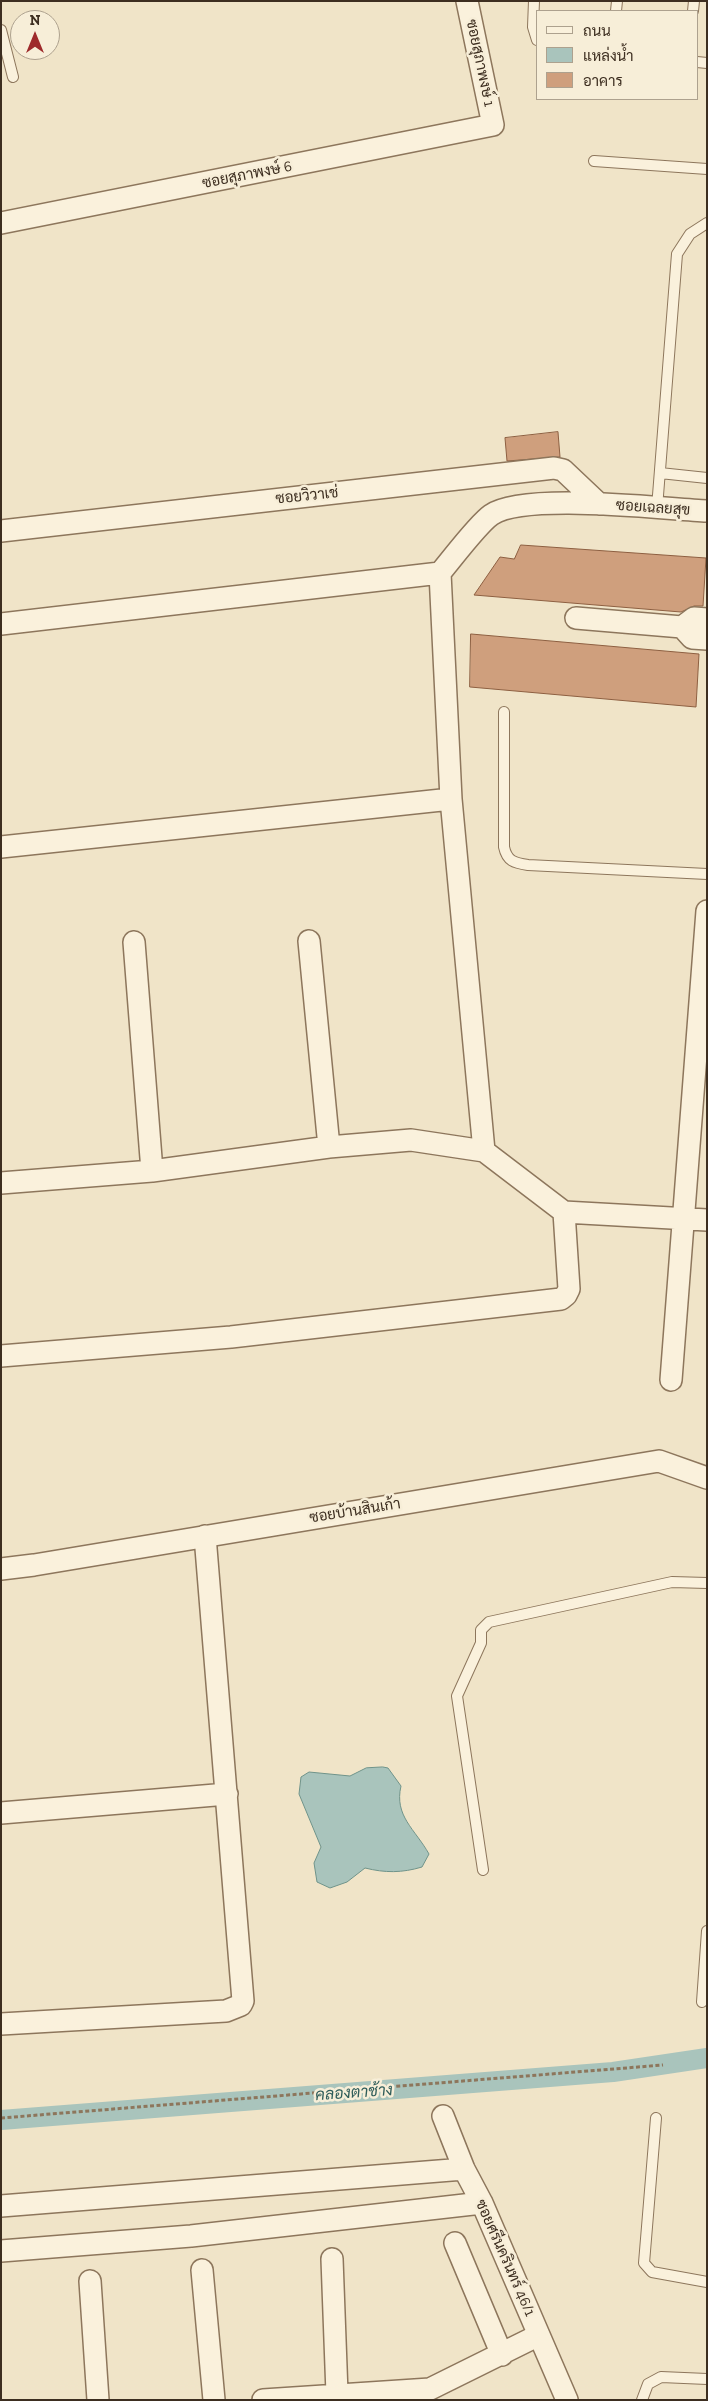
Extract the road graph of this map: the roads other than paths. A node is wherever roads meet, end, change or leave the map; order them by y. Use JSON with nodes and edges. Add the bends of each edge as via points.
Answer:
{"nodes":[{"id":1,"x":467,"y":1,"type":"edge"},
{"id":2,"x":534,"y":1,"type":"edge"},
{"id":3,"x":1,"y":30,"type":"edge"},
{"id":4,"x":536,"y":37,"type":"edge"},
{"id":5,"x":13,"y":77,"type":"dead end"},
{"id":6,"x":493,"y":125,"type":"joint"},
{"id":7,"x":594,"y":161,"type":"dead end"},
{"id":8,"x":707,"y":169,"type":"edge"},
{"id":9,"x":707,"y":223,"type":"edge"},
{"id":10,"x":1,"y":224,"type":"edge"},
{"id":11,"x":660,"y":473,"type":"junction"},
{"id":12,"x":707,"y":478,"type":"edge"},
{"id":13,"x":599,"y":504,"type":"junction"},
{"id":14,"x":657,"y":508,"type":"junction"},
{"id":15,"x":707,"y":511,"type":"edge"},
{"id":16,"x":1,"y":531,"type":"edge"},
{"id":17,"x":440,"y":573,"type":"junction"},
{"id":18,"x":576,"y":618,"type":"dead end"},
{"id":19,"x":707,"y":619,"type":"edge"},
{"id":20,"x":1,"y":624,"type":"edge"},
{"id":21,"x":682,"y":627,"type":"junction"},
{"id":22,"x":707,"y":640,"type":"edge"},
{"id":23,"x":504,"y":712,"type":"dead end"},
{"id":24,"x":451,"y":799,"type":"junction"},
{"id":25,"x":1,"y":847,"type":"edge"},
{"id":26,"x":707,"y":874,"type":"edge"},
{"id":27,"x":707,"y":911,"type":"edge"},
{"id":28,"x":134,"y":942,"type":"dead end"},
{"id":29,"x":308,"y":942,"type":"dead end"},
{"id":30,"x":329,"y":1147,"type":"junction"},
{"id":31,"x":484,"y":1151,"type":"junction"},
{"id":32,"x":152,"y":1171,"type":"junction"},
{"id":33,"x":1,"y":1183,"type":"edge"},
{"id":34,"x":571,"y":1212,"type":"junction"},
{"id":35,"x":682,"y":1218,"type":"junction"},
{"id":36,"x":707,"y":1220,"type":"edge"},
{"id":37,"x":1,"y":1356,"type":"edge"},
{"id":38,"x":671,"y":1380,"type":"dead end"},
{"id":39,"x":707,"y":1478,"type":"edge"},
{"id":40,"x":205,"y":1536,"type":"junction"},
{"id":41,"x":1,"y":1568,"type":"edge"},
{"id":42,"x":707,"y":1583,"type":"edge"},
{"id":43,"x":227,"y":1794,"type":"junction"},
{"id":44,"x":1,"y":1813,"type":"edge"},
{"id":45,"x":482,"y":1870,"type":"dead end"},
{"id":46,"x":707,"y":1932,"type":"edge"},
{"id":47,"x":702,"y":2002,"type":"dead end"},
{"id":48,"x":1,"y":2024,"type":"edge"},
{"id":49,"x":443,"y":2116,"type":"dead end"},
{"id":50,"x":656,"y":2118,"type":"dead end"},
{"id":51,"x":464,"y":2169,"type":"junction"},
{"id":52,"x":482,"y":2203,"type":"junction"},
{"id":53,"x":1,"y":2206,"type":"edge"},
{"id":54,"x":455,"y":2243,"type":"dead end"},
{"id":55,"x":1,"y":2251,"type":"edge"},
{"id":56,"x":332,"y":2259,"type":"dead end"},
{"id":57,"x":202,"y":2270,"type":"dead end"},
{"id":58,"x":90,"y":2281,"type":"dead end"},
{"id":59,"x":707,"y":2282,"type":"edge"},
{"id":60,"x":539,"y":2335,"type":"junction"},
{"id":61,"x":502,"y":2355,"type":"junction"},
{"id":62,"x":707,"y":2379,"type":"edge"},
{"id":63,"x":337,"y":2394,"type":"junction"},
{"id":64,"x":98,"y":2400,"type":"edge"},
{"id":65,"x":214,"y":2400,"type":"edge"},
{"id":66,"x":262,"y":2400,"type":"edge"},
{"id":67,"x":567,"y":2400,"type":"edge"},
{"id":68,"x":642,"y":2400,"type":"edge"}],
"edges":[{"from":1,"to":6,"type":"street","name":"ซอยสุภาพงษ์ 1"},
{"from":2,"to":4,"type":"lane"},
{"from":3,"to":5,"type":"lane"},
{"from":6,"to":10,"type":"street","name":"ซอยสุภาพงษ์ 6"},
{"from":7,"to":8,"type":"lane"},
{"from":9,"to":11,"type":"lane","via":[[690,234],[677,254]]},
{"from":11,"to":12,"type":"lane"},
{"from":11,"to":14,"type":"lane"},
{"from":13,"to":14,"type":"street","name":"ซอยเฉลยสุข"},
{"from":13,"to":16,"type":"street","name":"ซอยวิวาเช่","via":[[562,470],[554,468]]},
{"from":13,"to":17,"type":"street","name":"ซอยเฉลยสุข","via":[[509,506],[490,516]]},
{"from":14,"to":15,"type":"street","name":"ซอยเฉลยสุข"},
{"from":17,"to":20,"type":"street"},
{"from":17,"to":24,"type":"street"},
{"from":18,"to":21,"type":"street"},
{"from":19,"to":21,"type":"street","via":[[694,618]]},
{"from":21,"to":22,"type":"street","via":[[692,638]]},
{"from":23,"to":26,"type":"lane","via":[[506,856],[516,863],[528,865]]},
{"from":24,"to":25,"type":"street"},
{"from":24,"to":31,"type":"street"},
{"from":27,"to":35,"type":"street"},
{"from":28,"to":32,"type":"street"},
{"from":29,"to":30,"type":"street"},
{"from":30,"to":31,"type":"street","via":[[411,1140]]},
{"from":30,"to":32,"type":"street"},
{"from":31,"to":34,"type":"street"},
{"from":32,"to":33,"type":"street"},
{"from":34,"to":35,"type":"street"},
{"from":34,"to":37,"type":"street","via":[[569,1288],[561,1299],[231,1337]]},
{"from":35,"to":36,"type":"street"},
{"from":35,"to":38,"type":"street"},
{"from":39,"to":40,"type":"street","name":"ซอยบ้านสินเก้า","via":[[659,1461]]},
{"from":40,"to":41,"type":"street","name":"ซอยบ้านสินเก้า"},
{"from":40,"to":43,"type":"street"},
{"from":42,"to":45,"type":"lane","via":[[672,1582],[489,1622],[484,1626],[481,1643],[458,1696]]},
{"from":43,"to":44,"type":"street"},
{"from":43,"to":48,"type":"street","via":[[243,2001],[240,2005],[226,2011]]},
{"from":46,"to":47,"type":"lane"},
{"from":49,"to":51,"type":"street","name":"ซอยศรีนครินทร์ 46/1"},
{"from":50,"to":59,"type":"lane","via":[[644,2263],[652,2272]]},
{"from":51,"to":52,"type":"street","name":"ซอยศรีนครินทร์ 46/1"},
{"from":51,"to":53,"type":"street"},
{"from":52,"to":55,"type":"street","via":[[191,2236]]},
{"from":52,"to":60,"type":"street","name":"ซอยศรีนครินทร์ 46/1"},
{"from":54,"to":61,"type":"street"},
{"from":56,"to":63,"type":"street"},
{"from":57,"to":65,"type":"street"},
{"from":58,"to":64,"type":"street"},
{"from":60,"to":61,"type":"street"},
{"from":60,"to":67,"type":"street","name":"ซอยศรีนครินทร์ 46/1"},
{"from":61,"to":63,"type":"street","via":[[430,2389]]},
{"from":62,"to":68,"type":"lane","via":[[662,2377],[648,2384]]},
{"from":63,"to":66,"type":"street"}]}
